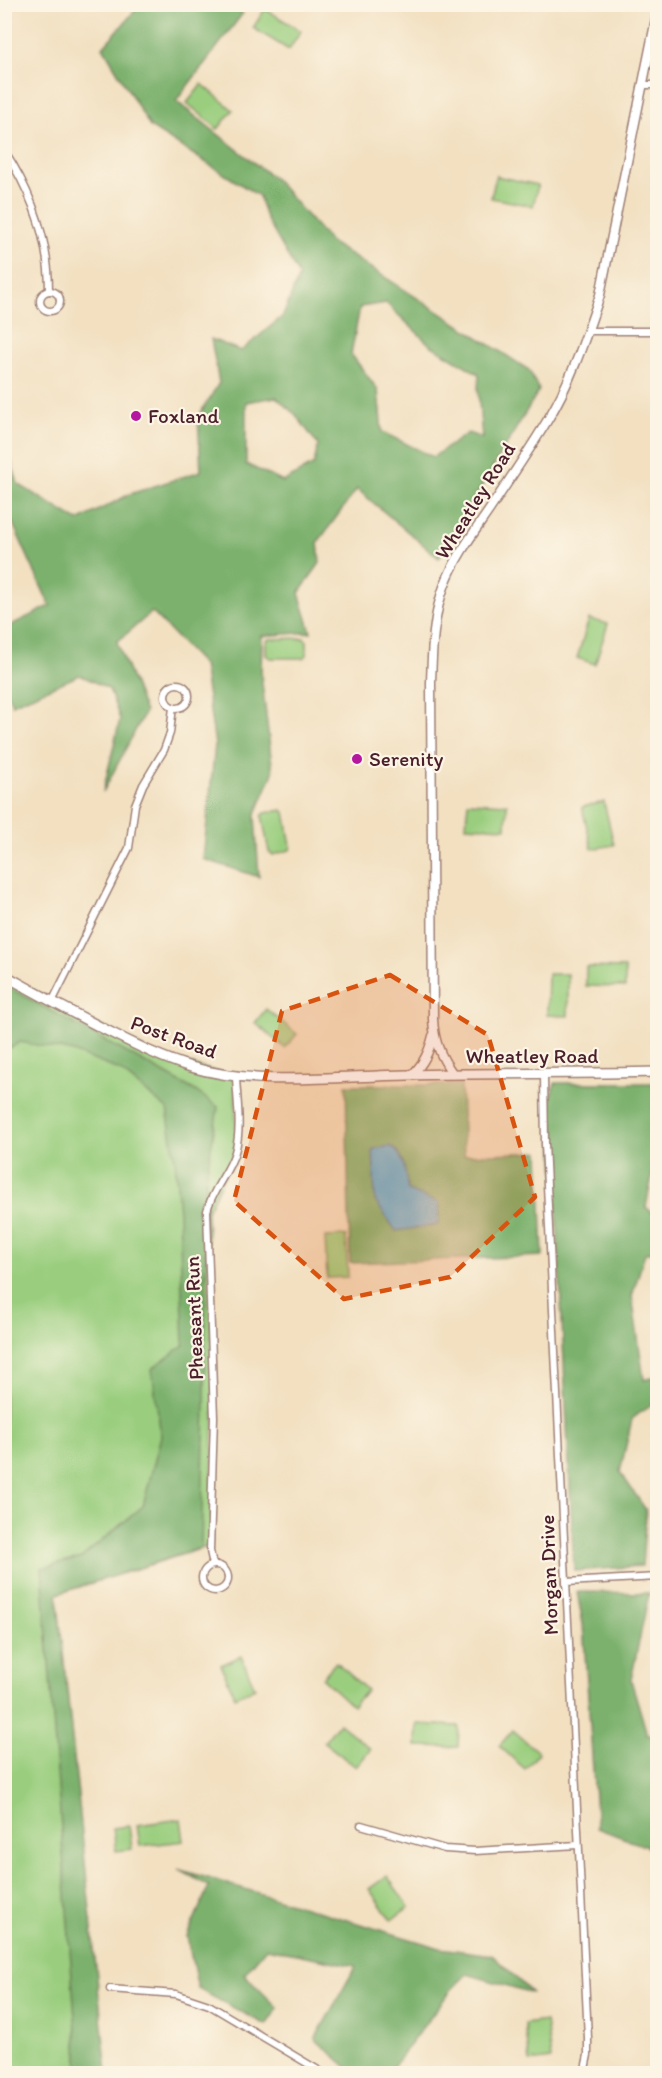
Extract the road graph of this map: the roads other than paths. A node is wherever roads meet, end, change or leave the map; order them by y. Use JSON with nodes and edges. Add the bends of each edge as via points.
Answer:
{"nodes":[{"id":1,"x":657,"y":9,"type":"edge"},
{"id":2,"x":642,"y":84,"type":"junction"},
{"id":3,"x":657,"y":85,"type":"edge"},
{"id":4,"x":4,"y":150,"type":"edge"},
{"id":5,"x":49,"y":291,"type":"dead end"},
{"id":6,"x":657,"y":331,"type":"edge"},
{"id":7,"x":587,"y":332,"type":"junction"},
{"id":8,"x":173,"y":707,"type":"dead end"},
{"id":9,"x":4,"y":975,"type":"edge"},
{"id":10,"x":52,"y":1002,"type":"junction"},
{"id":11,"x":434,"y":1032,"type":"junction"},
{"id":12,"x":657,"y":1072,"type":"edge"},
{"id":13,"x":453,"y":1074,"type":"junction"},
{"id":14,"x":412,"y":1075,"type":"junction"},
{"id":15,"x":544,"y":1075,"type":"junction"},
{"id":16,"x":236,"y":1077,"type":"junction"},
{"id":17,"x":213,"y":1565,"type":"junction"},
{"id":18,"x":657,"y":1577,"type":"edge"},
{"id":19,"x":566,"y":1582,"type":"junction"},
{"id":20,"x":361,"y":1825,"type":"dead end"},
{"id":21,"x":578,"y":1845,"type":"junction"},
{"id":22,"x":110,"y":1989,"type":"dead end"},
{"id":23,"x":321,"y":2072,"type":"edge"},
{"id":24,"x":584,"y":2073,"type":"edge"}],
"edges":[{"from":1,"to":2,"type":"street","name":"Wheatley Road"},
{"from":2,"to":3,"type":"street"},
{"from":2,"to":7,"type":"street","name":"Wheatley Road","via":[[600,295]]},
{"from":4,"to":5,"type":"street","via":[[33,202],[42,230]]},
{"from":6,"to":7,"type":"street"},
{"from":7,"to":11,"type":"street","name":"Wheatley Road","via":[[568,383],[547,421],[459,554],[437,614],[431,683]]},
{"from":8,"to":10,"type":"street","via":[[164,750],[135,805],[129,848]]},
{"from":9,"to":10,"type":"main road","name":"Post Road"},
{"from":10,"to":16,"type":"main road","name":"Post Road","via":[[152,1053],[192,1068]]},
{"from":11,"to":13,"type":"street","name":"Wheatley Road","via":[[439,1053]]},
{"from":11,"to":14,"type":"street","name":"Wheatley Road","via":[[430,1050]]},
{"from":12,"to":15,"type":"main road","name":"Wheatley Road"},
{"from":13,"to":14,"type":"main road","name":"Post Road"},
{"from":13,"to":15,"type":"main road","name":"Wheatley Road"},
{"from":14,"to":16,"type":"main road","name":"Post Road"},
{"from":15,"to":19,"type":"street","name":"Morgan Drive"},
{"from":16,"to":17,"type":"street","name":"Pheasant Run","via":[[236,1151],[207,1211],[214,1417],[210,1551]]},
{"from":17,"to":17,"type":"street","name":"Pheasant Run","via":[[205,1570],[203,1578],[206,1586],[218,1590],[227,1583],[228,1575],[221,1566]]},
{"from":18,"to":19,"type":"street"},
{"from":19,"to":21,"type":"street","name":"Morgan Drive"},
{"from":20,"to":21,"type":"street","via":[[445,1850]]},
{"from":21,"to":24,"type":"street","name":"Morgan Drive","via":[[588,2038]]},
{"from":22,"to":23,"type":"street","via":[[176,1994],[209,2005]]}]}
